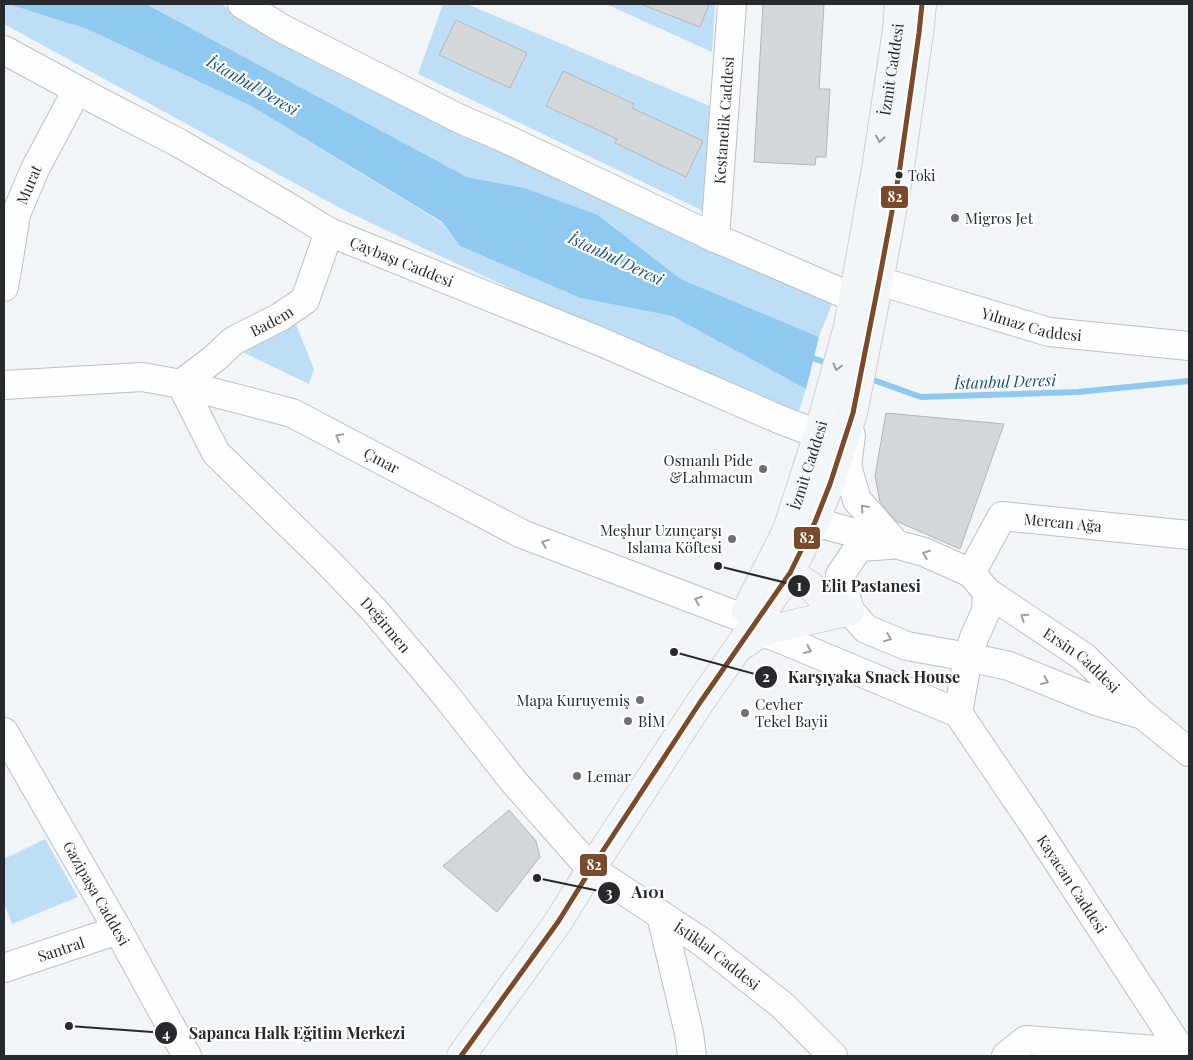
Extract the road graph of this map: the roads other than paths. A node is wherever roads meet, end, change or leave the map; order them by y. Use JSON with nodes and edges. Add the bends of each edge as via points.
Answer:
{"nodes":[{"id":1,"x":242,"y":4,"type":"edge"},
{"id":2,"x":732,"y":4,"type":"edge"},
{"id":3,"x":899,"y":4,"type":"edge"},
{"id":4,"x":922,"y":4,"type":"edge"},
{"id":5,"x":4,"y":50,"type":"edge"},
{"id":6,"x":77,"y":90,"type":"junction"},
{"id":7,"x":329,"y":232,"type":"junction"},
{"id":8,"x":715,"y":238,"type":"junction"},
{"id":9,"x":879,"y":281,"type":"junction"},
{"id":10,"x":4,"y":287,"type":"edge"},
{"id":11,"x":854,"y":298,"type":"junction"},
{"id":12,"x":858,"y":329,"type":"junction"},
{"id":13,"x":1189,"y":346,"type":"edge"},
{"id":14,"x":181,"y":384,"type":"junction"},
{"id":15,"x":4,"y":385,"type":"edge"},
{"id":16,"x":853,"y":413,"type":"junction"},
{"id":17,"x":818,"y":434,"type":"junction"},
{"id":18,"x":815,"y":522,"type":"junction"},
{"id":19,"x":787,"y":530,"type":"junction"},
{"id":20,"x":1189,"y":535,"type":"edge"},
{"id":21,"x":896,"y":544,"type":"junction"},
{"id":22,"x":782,"y":566,"type":"junction"},
{"id":23,"x":979,"y":582,"type":"junction"},
{"id":24,"x":850,"y":611,"type":"junction"},
{"id":25,"x":753,"y":625,"type":"junction"},
{"id":26,"x":737,"y":649,"type":"junction"},
{"id":27,"x":968,"y":657,"type":"junction"},
{"id":28,"x":700,"y":704,"type":"junction"},
{"id":29,"x":958,"y":713,"type":"junction"},
{"id":30,"x":1142,"y":714,"type":"junction"},
{"id":31,"x":4,"y":732,"type":"edge"},
{"id":32,"x":1189,"y":752,"type":"edge"},
{"id":33,"x":591,"y":869,"type":"junction"},
{"id":34,"x":661,"y":915,"type":"junction"},
{"id":35,"x":118,"y":930,"type":"junction"},
{"id":36,"x":4,"y":968,"type":"edge"},
{"id":37,"x":1185,"y":1054,"type":"edge"},
{"id":38,"x":188,"y":1056,"type":"edge"},
{"id":39,"x":462,"y":1056,"type":"edge"},
{"id":40,"x":692,"y":1056,"type":"edge"},
{"id":41,"x":833,"y":1056,"type":"edge"},
{"id":42,"x":1006,"y":1056,"type":"edge"}],
"edges":[{"from":1,"to":8,"type":"street","via":[[283,29],[460,119]]},
{"from":2,"to":8,"type":"street","name":"Kestanelik Caddesi"},
{"from":3,"to":11,"type":"main road","name":"İzmit Caddesi","one_way":true},
{"from":4,"to":9,"type":"main road","name":"İzmit Caddesi","via":[[899,174]]},
{"from":5,"to":6,"type":"street","name":"Çaybaşı Caddesi"},
{"from":6,"to":7,"type":"street","name":"Çaybaşı Caddesi","via":[[179,143]]},
{"from":6,"to":10,"type":"street","name":"Murat","via":[[35,169],[16,214]]},
{"from":7,"to":14,"type":"street","name":"Badem","via":[[305,300],[280,317],[233,340]]},
{"from":7,"to":17,"type":"street","name":"Çaybaşı Caddesi"},
{"from":8,"to":11,"type":"street"},
{"from":9,"to":12,"type":"main road","name":"İzmit Caddesi"},
{"from":9,"to":13,"type":"street","name":"Yılmaz Caddesi","via":[[1050,332]]},
{"from":11,"to":12,"type":"main road","name":"İzmit Caddesi"},
{"from":12,"to":16,"type":"main road","name":"İzmit Caddesi"},
{"from":12,"to":17,"type":"main road","name":"İzmit Caddesi","one_way":true},
{"from":14,"to":15,"type":"street","name":"Çınar","via":[[142,377]]},
{"from":25,"to":14,"type":"street","name":"Çınar","one_way":true,"via":[[522,534],[292,413]]},
{"from":14,"to":33,"type":"street","name":"Değirmen","via":[[216,453],[374,610],[514,782]]},
{"from":16,"to":18,"type":"main road","name":"İzmit Caddesi"},
{"from":21,"to":16,"type":"street","one_way":true,"via":[[857,500],[847,466]]},
{"from":17,"to":19,"type":"main road","name":"İzmit Caddesi"},
{"from":18,"to":19,"type":"street"},
{"from":18,"to":21,"type":"street"},
{"from":18,"to":22,"type":"main road","name":"İzmit Caddesi"},
{"from":19,"to":22,"type":"main road","name":"İzmit Caddesi"},
{"from":20,"to":23,"type":"street","name":"Mercan Ağa","via":[[1002,516]]},
{"from":23,"to":21,"type":"street","one_way":true,"via":[[924,552]]},
{"from":21,"to":24,"type":"street","via":[[859,547],[840,575]]},
{"from":22,"to":24,"type":"main road","via":[[810,586],[824,601]]},
{"from":22,"to":25,"type":"main road","name":"İzmit Caddesi"},
{"from":22,"to":26,"type":"main road","name":"İzmit Caddesi"},
{"from":23,"to":27,"type":"street","via":[[986,611]]},
{"from":30,"to":23,"type":"street","name":"Ersin Caddesi","one_way":true,"via":[[1084,657]]},
{"from":24,"to":25,"type":"main road"},
{"from":24,"to":27,"type":"street","one_way":true,"via":[[866,629],[907,646]]},
{"from":25,"to":26,"type":"main road"},
{"from":25,"to":28,"type":"main road","name":"İzmit Caddesi"},
{"from":25,"to":29,"type":"street","one_way":true},
{"from":26,"to":28,"type":"main road","name":"İzmit Caddesi"},
{"from":27,"to":29,"type":"street"},
{"from":27,"to":30,"type":"street","one_way":true,"via":[[1009,666],[1096,701]]},
{"from":28,"to":33,"type":"main road"},
{"from":29,"to":37,"type":"street","name":"Kayacan Caddesi"},
{"from":30,"to":32,"type":"street","name":"Ersin Caddesi"},
{"from":31,"to":35,"type":"street","name":"Gazipaşa Caddesi"},
{"from":33,"to":34,"type":"street","name":"İstiklal Caddesi"},
{"from":33,"to":39,"type":"main road","via":[[558,922]]},
{"from":34,"to":40,"type":"street","via":[[690,1033]]},
{"from":34,"to":41,"type":"street","name":"İstiklal Caddesi","via":[[702,942],[782,1004]]},
{"from":35,"to":36,"type":"street","name":"Santral"},
{"from":35,"to":38,"type":"street","name":"Gazipaşa Caddesi"},
{"from":37,"to":42,"type":"street","via":[[1026,1040]]}]}
